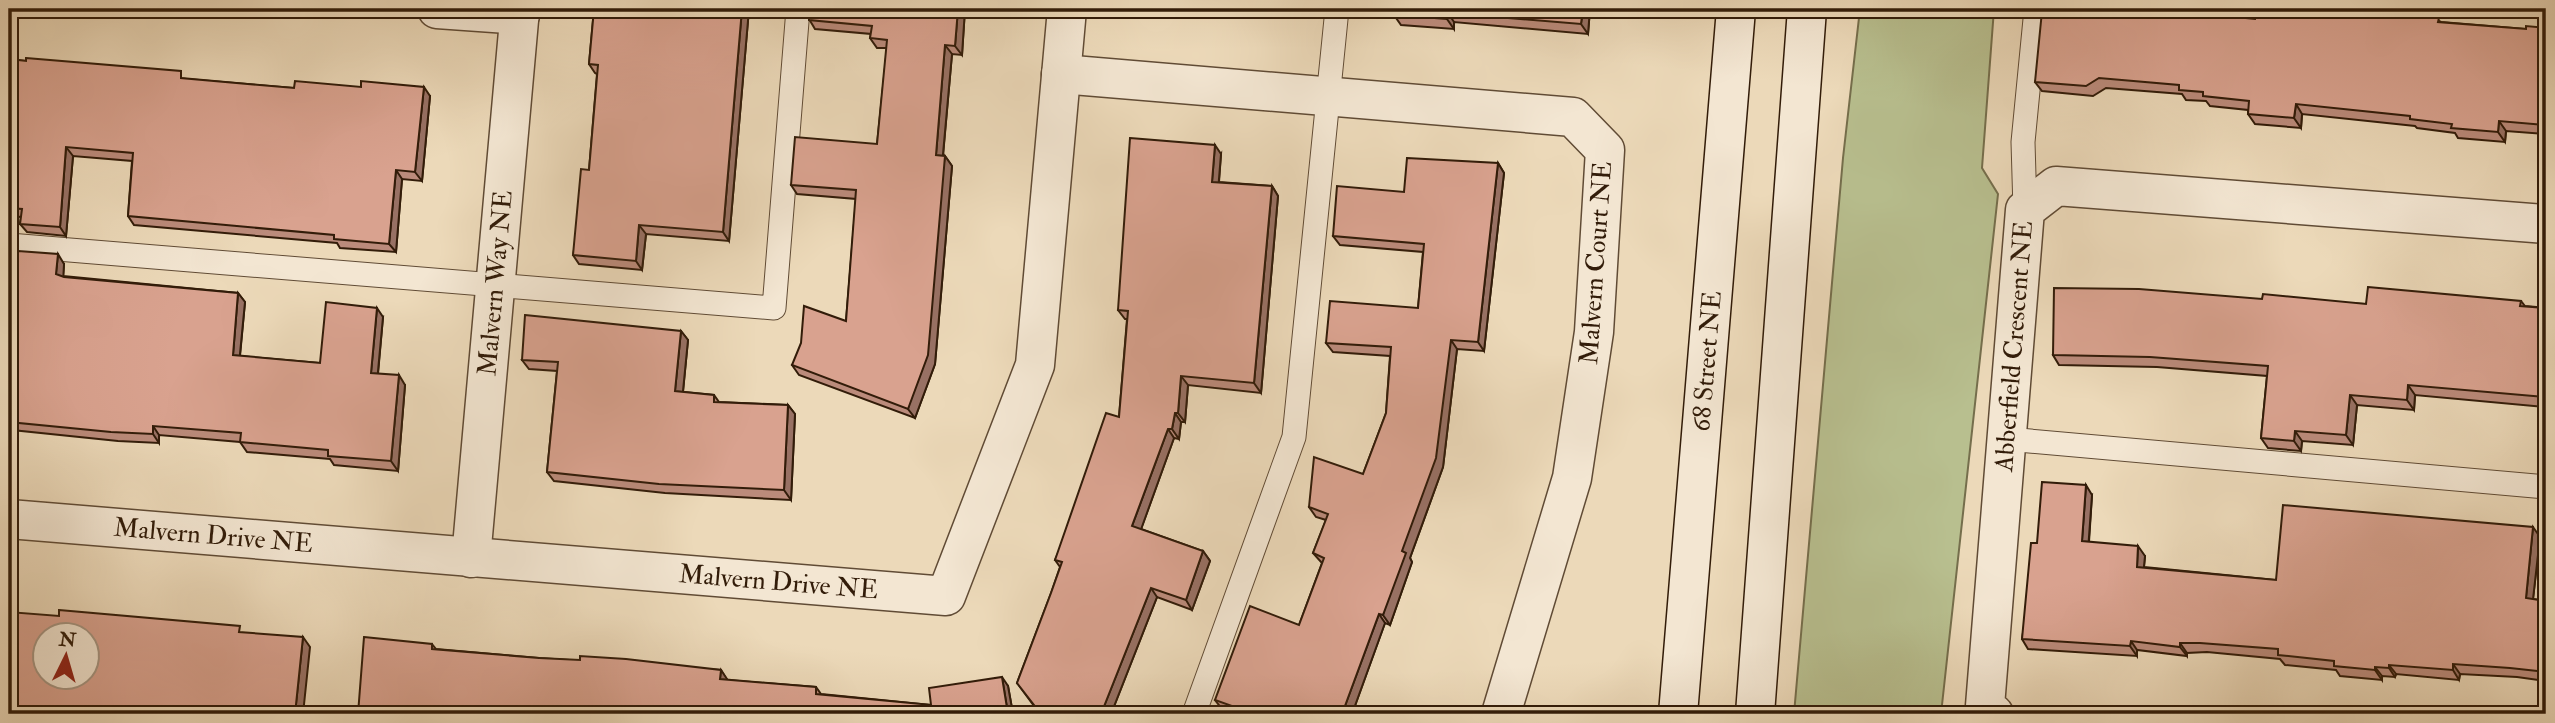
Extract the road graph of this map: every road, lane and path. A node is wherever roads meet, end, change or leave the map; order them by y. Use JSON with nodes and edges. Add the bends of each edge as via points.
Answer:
{"nodes":[{"id":1,"x":437,"y":9,"type":"edge"},
{"id":2,"x":798,"y":9,"type":"edge"},
{"id":3,"x":1067,"y":9,"type":"edge"},
{"id":4,"x":1337,"y":9,"type":"edge"},
{"id":5,"x":1736,"y":9,"type":"edge"},
{"id":6,"x":1807,"y":9,"type":"edge"},
{"id":7,"x":2036,"y":9,"type":"edge"},
{"id":8,"x":520,"y":12,"type":"edge"},
{"id":9,"x":1061,"y":74,"type":"junction"},
{"id":10,"x":1331,"y":97,"type":"junction"},
{"id":11,"x":2025,"y":210,"type":"junction"},
{"id":12,"x":2546,"y":224,"type":"edge"},
{"id":13,"x":9,"y":245,"type":"edge"},
{"id":14,"x":497,"y":287,"type":"junction"},
{"id":15,"x":2007,"y":439,"type":"junction"},
{"id":16,"x":2546,"y":487,"type":"edge"},
{"id":17,"x":9,"y":519,"type":"edge"},
{"id":18,"x":471,"y":558,"type":"junction"},
{"id":19,"x":1987,"y":711,"type":"edge"},
{"id":20,"x":1194,"y":714,"type":"edge"},
{"id":21,"x":1501,"y":714,"type":"edge"},
{"id":22,"x":1678,"y":714,"type":"edge"},
{"id":23,"x":1755,"y":714,"type":"edge"}],
"edges":[{"from":1,"to":8,"type":"street"},
{"from":2,"to":14,"type":"lane","via":[[774,308]]},
{"from":3,"to":9,"type":"street","name":"Malvern Drive NE"},
{"from":4,"to":10,"type":"lane"},
{"from":5,"to":22,"type":"street","name":"68 Street NE"},
{"from":6,"to":23,"type":"street"},
{"from":7,"to":11,"type":"lane","via":[[2023,142]]},
{"from":8,"to":14,"type":"street","name":"Malvern Way NE"},
{"from":9,"to":10,"type":"street","name":"Malvern Court NE"},
{"from":9,"to":18,"type":"street","name":"Malvern Drive NE","via":[[1035,365],[946,596]]},
{"from":10,"to":20,"type":"lane","via":[[1294,437]]},
{"from":10,"to":21,"type":"street","name":"Malvern Court NE","via":[[1573,117],[1605,150],[1594,332],[1572,478]]},
{"from":11,"to":12,"type":"street","name":"Abberfield Crescent NE","via":[[2056,186]]},
{"from":11,"to":15,"type":"street","name":"Abberfield Crescent NE"},
{"from":13,"to":14,"type":"lane"},
{"from":14,"to":18,"type":"street","name":"Malvern Way NE"},
{"from":15,"to":16,"type":"lane"},
{"from":15,"to":19,"type":"street","name":"Abberfield Crescent NE"},
{"from":17,"to":18,"type":"street","name":"Malvern Drive NE"}]}
